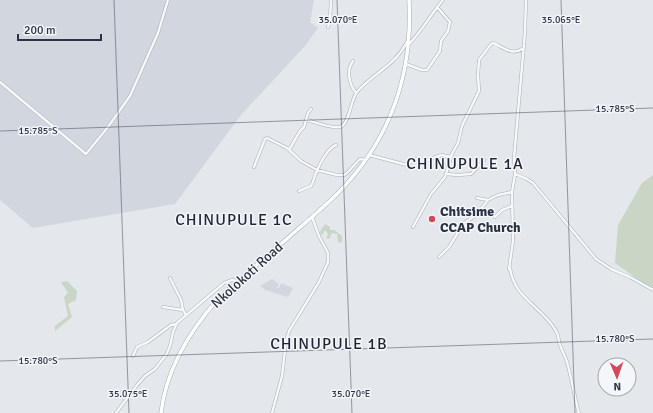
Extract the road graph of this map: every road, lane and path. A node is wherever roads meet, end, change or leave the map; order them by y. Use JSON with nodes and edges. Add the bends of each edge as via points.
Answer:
{"nodes":[{"id":1,"x":168,"y":0,"type":"edge"},
{"id":2,"x":331,"y":0,"type":"edge"},
{"id":3,"x":409,"y":0,"type":"edge"},
{"id":4,"x":443,"y":0,"type":"edge"},
{"id":5,"x":526,"y":0,"type":"edge"},
{"id":6,"x":437,"y":7,"type":"junction"},
{"id":7,"x":328,"y":27,"type":"dead end"},
{"id":8,"x":409,"y":38,"type":"junction"},
{"id":9,"x":409,"y":44,"type":"junction"},
{"id":10,"x":523,"y":48,"type":"junction"},
{"id":11,"x":353,"y":61,"type":"dead end"},
{"id":12,"x":406,"y":64,"type":"junction"},
{"id":13,"x":0,"y":82,"type":"edge"},
{"id":14,"x":356,"y":93,"type":"junction"},
{"id":15,"x":311,"y":109,"type":"dead end"},
{"id":16,"x":306,"y":120,"type":"junction"},
{"id":17,"x":336,"y":145,"type":"dead end"},
{"id":18,"x":289,"y":150,"type":"junction"},
{"id":19,"x":369,"y":155,"type":"junction"},
{"id":20,"x":451,"y":157,"type":"junction"},
{"id":21,"x":365,"y":160,"type":"junction"},
{"id":22,"x":484,"y":160,"type":"dead end"},
{"id":23,"x":254,"y":167,"type":"dead end"},
{"id":24,"x":317,"y":170,"type":"junction"},
{"id":25,"x":446,"y":174,"type":"junction"},
{"id":26,"x":515,"y":174,"type":"junction"},
{"id":27,"x":299,"y":191,"type":"dead end"},
{"id":28,"x":512,"y":192,"type":"junction"},
{"id":29,"x":477,"y":198,"type":"dead end"},
{"id":30,"x":488,"y":200,"type":"junction"},
{"id":31,"x":512,"y":206,"type":"junction"},
{"id":32,"x":312,"y":217,"type":"junction"},
{"id":33,"x":495,"y":217,"type":"dead end"},
{"id":34,"x":413,"y":227,"type":"dead end"},
{"id":35,"x":439,"y":257,"type":"dead end"},
{"id":36,"x":170,"y":278,"type":"dead end"},
{"id":37,"x":239,"y":281,"type":"junction"},
{"id":38,"x":653,"y":290,"type":"edge"},
{"id":39,"x":163,"y":307,"type":"dead end"},
{"id":40,"x":183,"y":310,"type":"junction"},
{"id":41,"x":186,"y":315,"type":"junction"},
{"id":42,"x":177,"y":323,"type":"junction"},
{"id":43,"x":133,"y":356,"type":"dead end"},
{"id":44,"x":116,"y":413,"type":"edge"},
{"id":45,"x":161,"y":413,"type":"edge"},
{"id":46,"x":272,"y":413,"type":"edge"},
{"id":47,"x":579,"y":413,"type":"edge"}],
"edges":[{"from":1,"to":13,"type":"street","via":[[158,33],[130,96],[86,154]]},
{"from":2,"to":7,"type":"street"},
{"from":3,"to":8,"type":"main road","name":"Nkolokoti Road"},
{"from":4,"to":6,"type":"street"},
{"from":5,"to":10,"type":"street"},
{"from":6,"to":9,"type":"street","via":[[416,39]]},
{"from":6,"to":12,"type":"street","via":[[450,22],[441,41],[440,51],[427,70]]},
{"from":8,"to":9,"type":"main road","name":"Nkolokoti Road"},
{"from":8,"to":14,"type":"street","via":[[394,62]]},
{"from":9,"to":12,"type":"main road","name":"Nkolokoti Road"},
{"from":10,"to":20,"type":"street","via":[[513,52],[493,43],[482,55],[478,70],[479,90]]},
{"from":10,"to":26,"type":"street","via":[[514,158]]},
{"from":11,"to":14,"type":"street","via":[[349,74]]},
{"from":12,"to":19,"type":"main road","name":"Nkolokoti Road","via":[[396,103]]},
{"from":14,"to":16,"type":"street","via":[[348,116],[340,127]]},
{"from":15,"to":16,"type":"street"},
{"from":16,"to":18,"type":"street"},
{"from":17,"to":24,"type":"street"},
{"from":18,"to":23,"type":"street","via":[[266,139]]},
{"from":18,"to":24,"type":"street"},
{"from":19,"to":20,"type":"street","via":[[407,165],[415,159],[427,160],[442,155]]},
{"from":19,"to":21,"type":"main road","name":"Nkolokoti Road"},
{"from":20,"to":25,"type":"street"},
{"from":21,"to":24,"type":"street","via":[[360,159],[344,175]]},
{"from":21,"to":32,"type":"main road","name":"Nkolokoti Road"},
{"from":22,"to":25,"type":"street","via":[[471,174]]},
{"from":24,"to":27,"type":"street","via":[[311,186]]},
{"from":25,"to":34,"type":"street","via":[[428,199]]},
{"from":26,"to":28,"type":"street"},
{"from":26,"to":38,"type":"street","via":[[533,183],[599,261]]},
{"from":28,"to":30,"type":"street"},
{"from":28,"to":31,"type":"street"},
{"from":29,"to":30,"type":"street"},
{"from":30,"to":35,"type":"street","via":[[475,216],[464,223],[449,247]]},
{"from":31,"to":33,"type":"street","via":[[502,210]]},
{"from":31,"to":47,"type":"street","via":[[513,241],[509,269],[514,285],[551,323],[557,333]]},
{"from":32,"to":37,"type":"main road","name":"Nkolokoti Road"},
{"from":32,"to":46,"type":"street","via":[[328,253],[328,262],[319,282],[288,331],[281,381]]},
{"from":36,"to":40,"type":"street"},
{"from":37,"to":41,"type":"street","via":[[224,282]]},
{"from":37,"to":45,"type":"main road","name":"Nkolokoti Road","via":[[208,310],[188,338],[170,376]]},
{"from":39,"to":40,"type":"street"},
{"from":40,"to":41,"type":"street"},
{"from":41,"to":42,"type":"street"},
{"from":42,"to":43,"type":"street","via":[[137,347]]},
{"from":42,"to":44,"type":"street","via":[[166,355],[155,370],[137,385]]}]}
